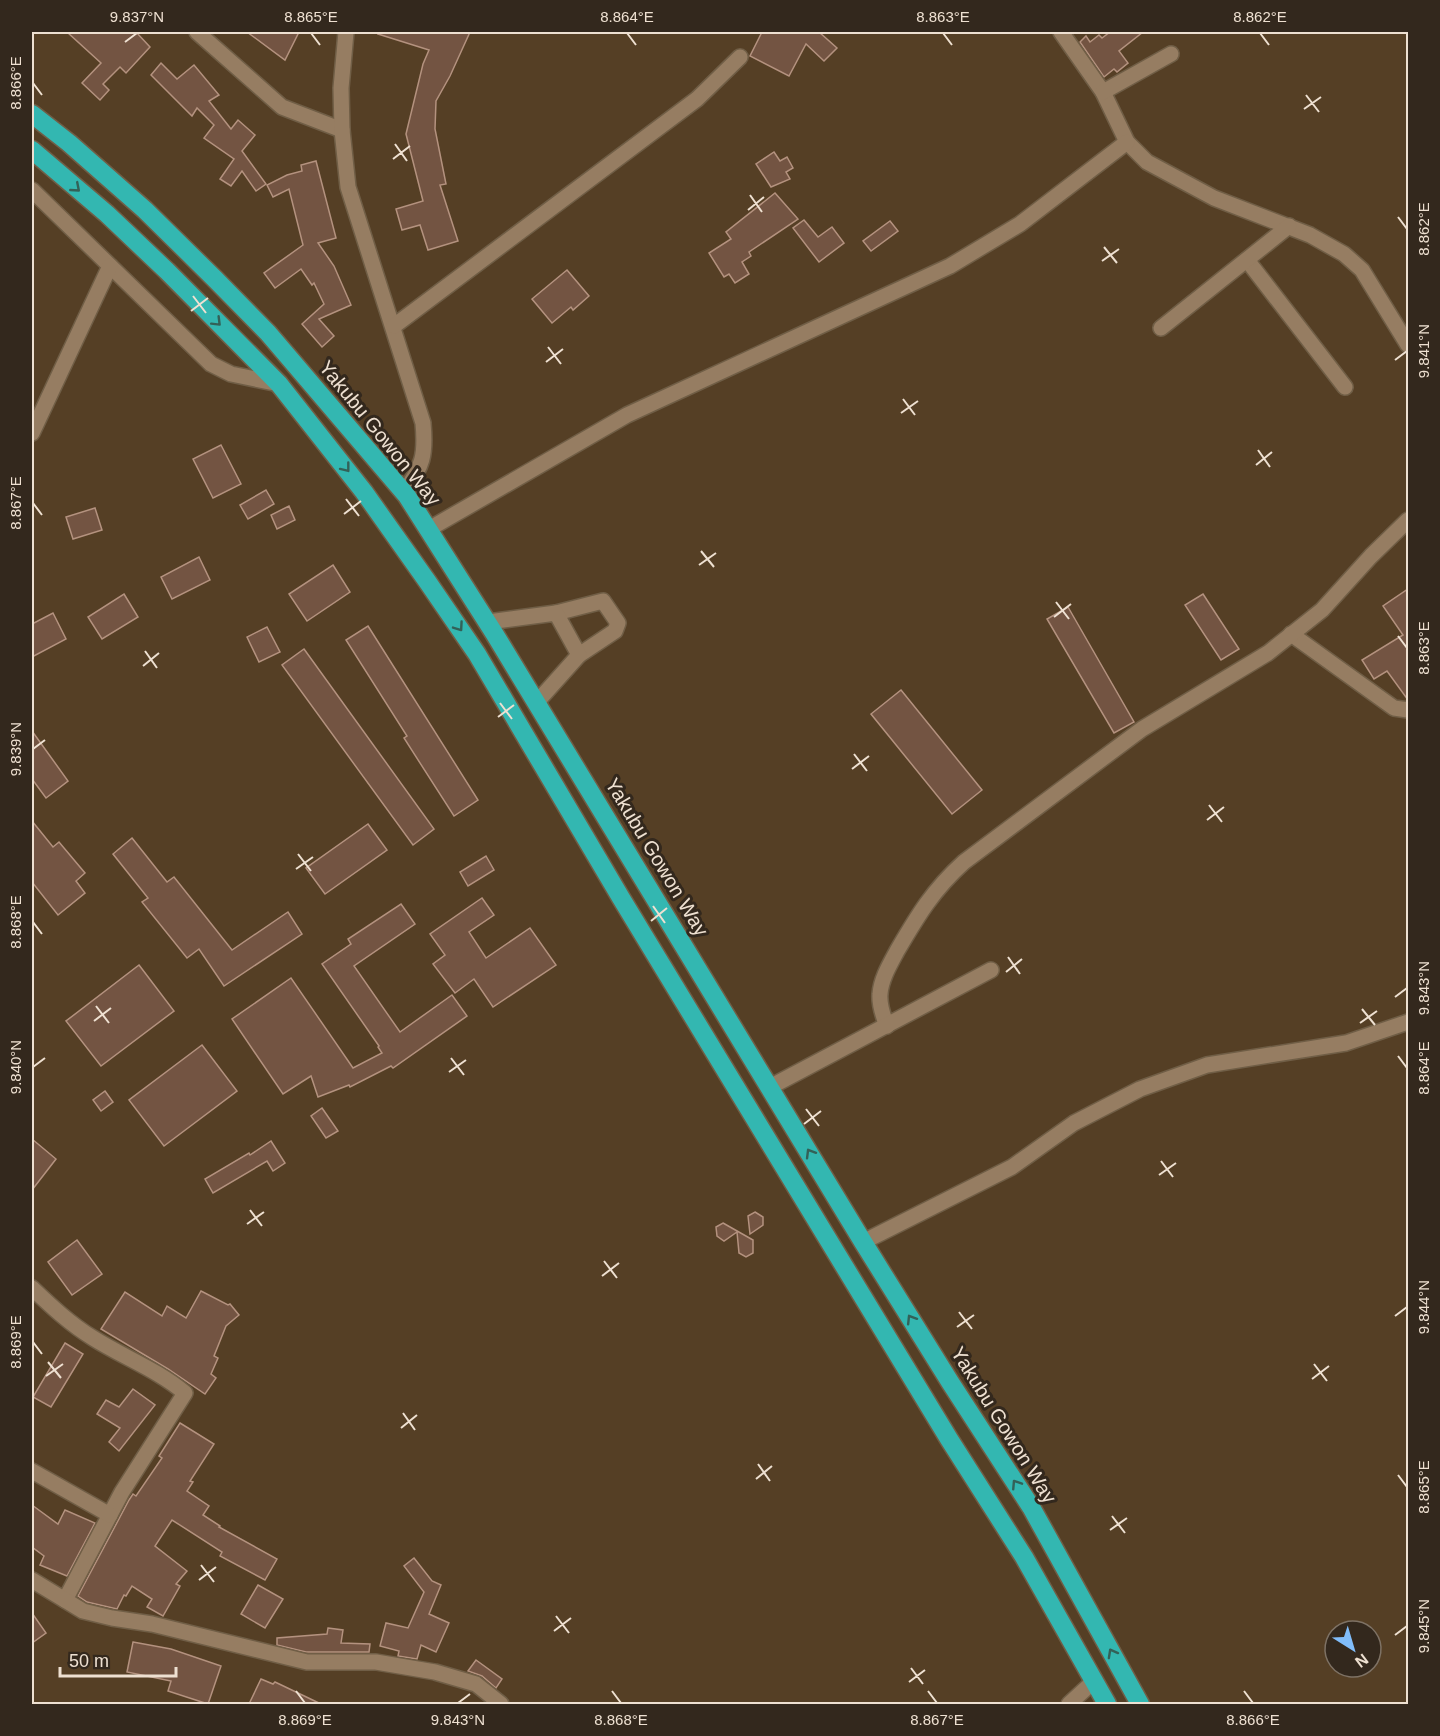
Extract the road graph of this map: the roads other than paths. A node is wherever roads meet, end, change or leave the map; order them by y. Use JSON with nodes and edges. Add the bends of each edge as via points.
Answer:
{"nodes":[{"id":1,"x":197,"y":32,"type":"edge"},
{"id":2,"x":1061,"y":32,"type":"edge"},
{"id":3,"x":344,"y":33,"type":"edge"},
{"id":4,"x":1171,"y":54,"type":"dead end"},
{"id":5,"x":740,"y":57,"type":"dead end"},
{"id":6,"x":1103,"y":92,"type":"junction"},
{"id":7,"x":32,"y":114,"type":"edge"},
{"id":8,"x":342,"y":130,"type":"junction"},
{"id":9,"x":1127,"y":142,"type":"junction"},
{"id":10,"x":32,"y":150,"type":"edge"},
{"id":11,"x":32,"y":190,"type":"edge"},
{"id":12,"x":1289,"y":226,"type":"junction"},
{"id":13,"x":1247,"y":260,"type":"junction"},
{"id":14,"x":110,"y":266,"type":"junction"},
{"id":15,"x":394,"y":326,"type":"junction"},
{"id":16,"x":1161,"y":328,"type":"dead end"},
{"id":17,"x":1408,"y":345,"type":"edge"},
{"id":18,"x":279,"y":384,"type":"junction"},
{"id":19,"x":1345,"y":387,"type":"dead end"},
{"id":20,"x":32,"y":433,"type":"edge"},
{"id":21,"x":404,"y":492,"type":"junction"},
{"id":22,"x":1408,"y":520,"type":"edge"},
{"id":23,"x":429,"y":529,"type":"junction"},
{"id":24,"x":556,"y":614,"type":"junction"},
{"id":25,"x":488,"y":622,"type":"junction"},
{"id":26,"x":1291,"y":634,"type":"junction"},
{"id":27,"x":579,"y":655,"type":"junction"},
{"id":28,"x":537,"y":702,"type":"junction"},
{"id":29,"x":1408,"y":710,"type":"edge"},
{"id":30,"x":991,"y":969,"type":"dead end"},
{"id":31,"x":723,"y":1009,"type":"junction"},
{"id":32,"x":1408,"y":1022,"type":"edge"},
{"id":33,"x":698,"y":1025,"type":"junction"},
{"id":34,"x":887,"y":1026,"type":"junction"},
{"id":35,"x":770,"y":1087,"type":"junction"},
{"id":36,"x":863,"y":1242,"type":"junction"},
{"id":37,"x":32,"y":1288,"type":"edge"},
{"id":38,"x":32,"y":1471,"type":"edge"},
{"id":39,"x":110,"y":1515,"type":"junction"},
{"id":40,"x":32,"y":1580,"type":"edge"},
{"id":41,"x":65,"y":1600,"type":"junction"},
{"id":42,"x":1094,"y":1681,"type":"junction"},
{"id":43,"x":501,"y":1704,"type":"edge"},
{"id":44,"x":1069,"y":1704,"type":"edge"},
{"id":45,"x":1107,"y":1704,"type":"edge"},
{"id":46,"x":1140,"y":1704,"type":"edge"}],
"edges":[{"from":1,"to":8,"type":"street","via":[[282,107]]},
{"from":2,"to":6,"type":"street"},
{"from":3,"to":8,"type":"street"},
{"from":4,"to":6,"type":"street"},
{"from":5,"to":15,"type":"street","via":[[698,99]]},
{"from":6,"to":9,"type":"street"},
{"from":7,"to":21,"type":"highway","name":"Yakubu Gowon Way","via":[[146,210],[215,279],[268,333]]},
{"from":8,"to":15,"type":"street","via":[[348,187]]},
{"from":9,"to":12,"type":"street","via":[[1147,162],[1214,198]]},
{"from":9,"to":23,"type":"street","via":[[1020,224],[950,266],[627,415]]},
{"from":10,"to":18,"type":"highway","one_way":true,"via":[[107,214]]},
{"from":11,"to":14,"type":"street"},
{"from":12,"to":13,"type":"street"},
{"from":12,"to":17,"type":"street","via":[[1344,254],[1362,270]]},
{"from":13,"to":16,"type":"street"},
{"from":13,"to":19,"type":"street"},
{"from":14,"to":18,"type":"street","via":[[212,364],[231,374]]},
{"from":14,"to":20,"type":"street"},
{"from":15,"to":21,"type":"street","via":[[423,423],[426,447],[420,467]]},
{"from":18,"to":33,"type":"highway","one_way":true,"via":[[364,492],[477,654]]},
{"from":21,"to":23,"type":"highway","name":"Yakubu Gowon Way"},
{"from":22,"to":26,"type":"street","via":[[1322,610]]},
{"from":23,"to":25,"type":"highway","name":"Yakubu Gowon Way"},
{"from":24,"to":25,"type":"street"},
{"from":24,"to":27,"type":"street"},
{"from":24,"to":27,"type":"street","via":[[603,601],[618,623],[615,631]]},
{"from":25,"to":28,"type":"highway","name":"Yakubu Gowon Way"},
{"from":26,"to":29,"type":"street","via":[[1394,708]]},
{"from":26,"to":34,"type":"street","via":[[1268,653],[1142,729],[942,882],[920,910],[887,970],[880,994]]},
{"from":27,"to":28,"type":"street"},
{"from":28,"to":31,"type":"highway","name":"Yakubu Gowon Way"},
{"from":30,"to":34,"type":"street"},
{"from":31,"to":33,"type":"highway"},
{"from":31,"to":35,"type":"highway","name":"Yakubu Gowon Way"},
{"from":32,"to":36,"type":"street","via":[[1346,1043],[1207,1065],[1140,1089],[1074,1123],[1012,1167]]},
{"from":33,"to":42,"type":"highway","via":[[1024,1557]]},
{"from":34,"to":35,"type":"street"},
{"from":36,"to":35,"type":"highway","name":"Yakubu Gowon Way","one_way":true},
{"from":46,"to":36,"type":"highway","name":"Yakubu Gowon Way","one_way":true,"via":[[1031,1507]]},
{"from":37,"to":39,"type":"street","via":[[92,1338],[185,1393]]},
{"from":38,"to":39,"type":"street"},
{"from":39,"to":41,"type":"street"},
{"from":40,"to":41,"type":"street"},
{"from":41,"to":43,"type":"street","via":[[83,1611],[307,1662],[376,1662],[435,1672],[476,1684]]},
{"from":42,"to":44,"type":"street"},
{"from":42,"to":45,"type":"highway"}]}
